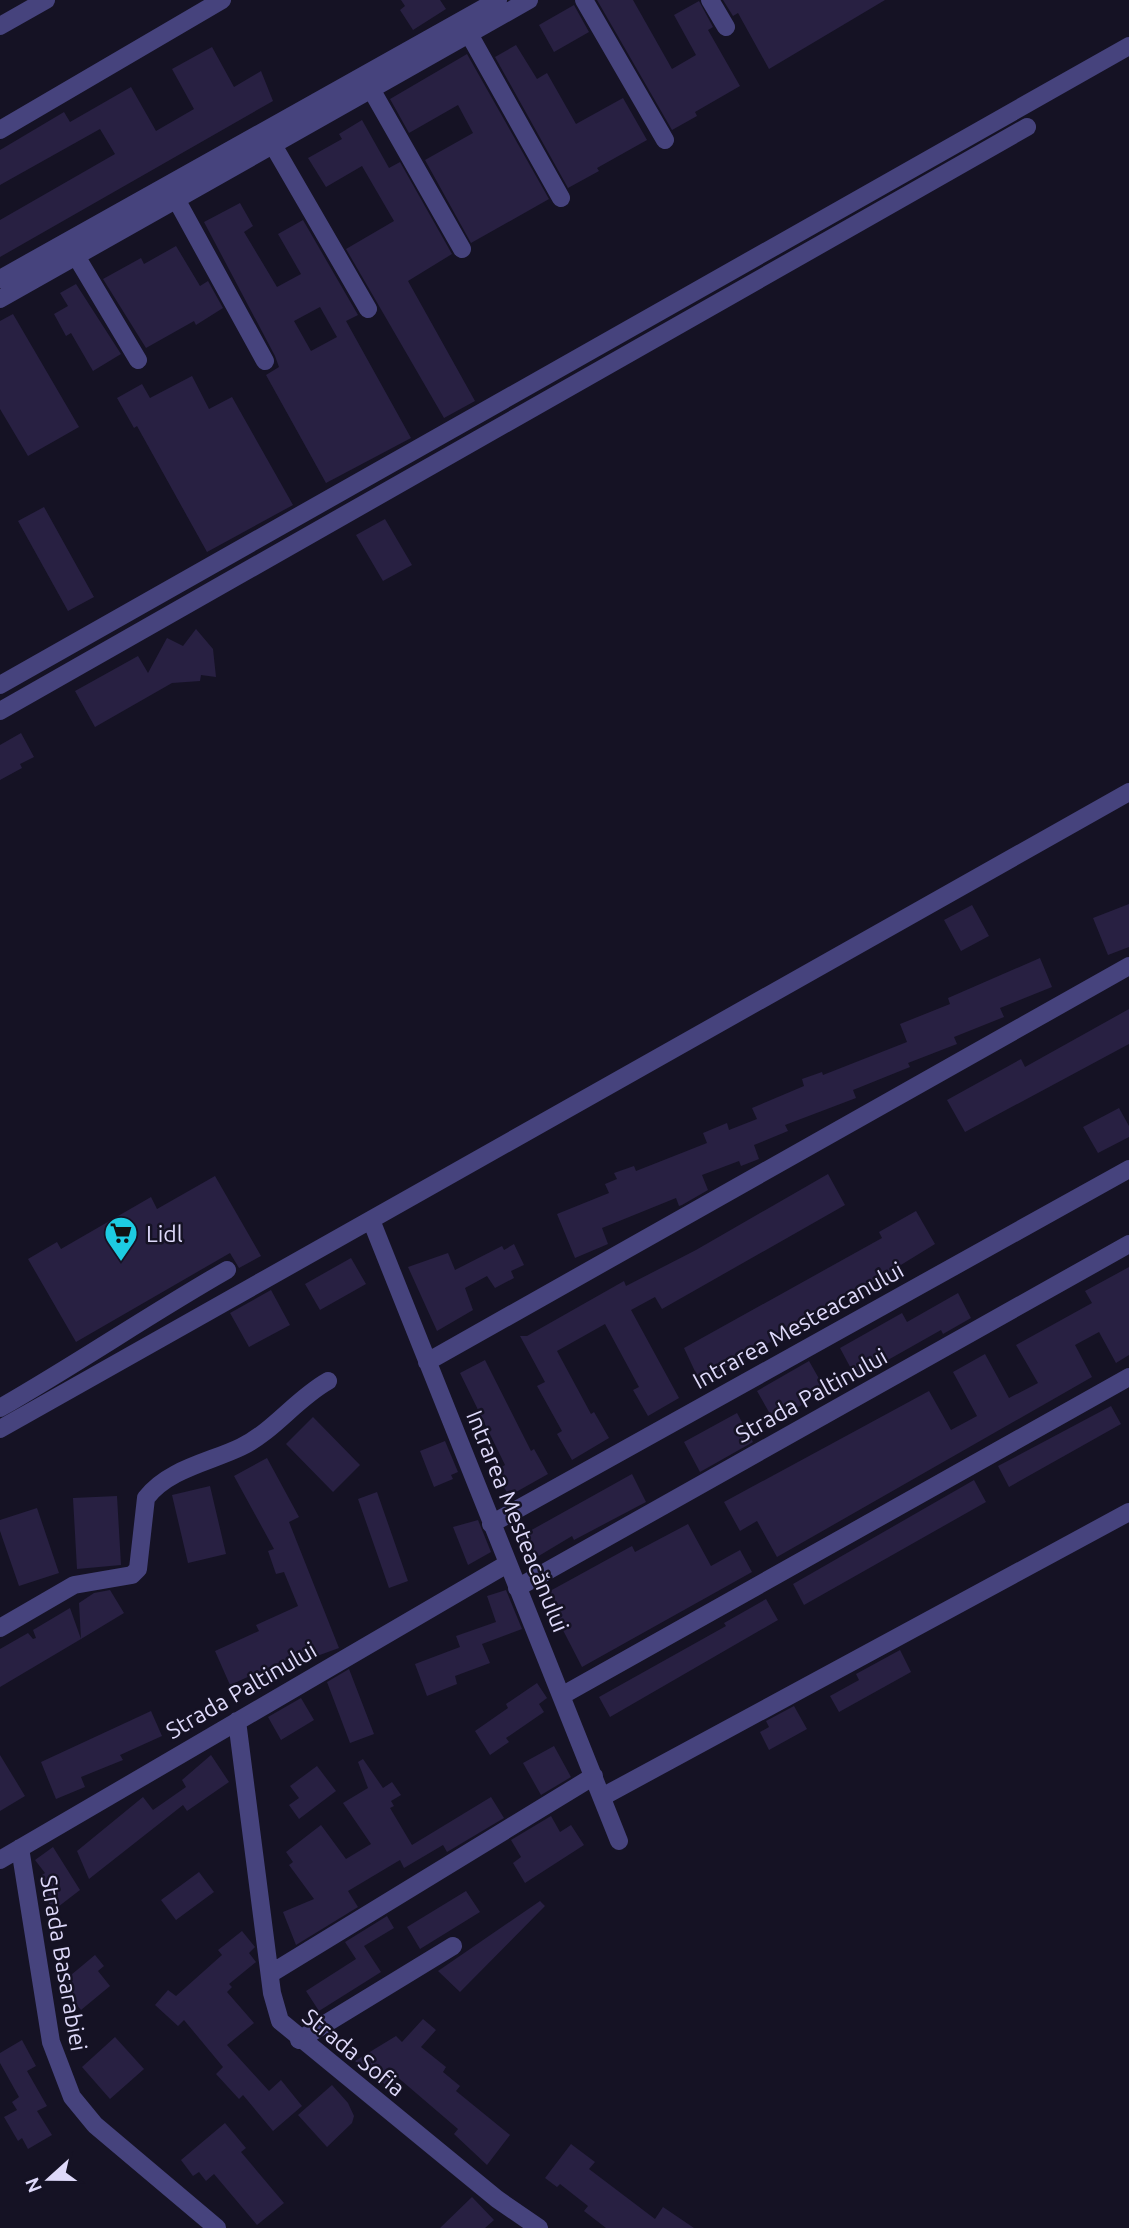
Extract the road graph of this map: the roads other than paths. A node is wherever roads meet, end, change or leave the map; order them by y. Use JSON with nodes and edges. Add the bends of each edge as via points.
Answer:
{"nodes":[{"id":1,"x":46,"y":0,"type":"edge"},
{"id":2,"x":222,"y":0,"type":"edge"},
{"id":3,"x":498,"y":0,"type":"edge"},
{"id":4,"x":529,"y":0,"type":"edge"},
{"id":5,"x":584,"y":0,"type":"edge"},
{"id":6,"x":710,"y":0,"type":"edge"},
{"id":7,"x":0,"y":26,"type":"edge"},
{"id":8,"x":726,"y":27,"type":"dead end"},
{"id":9,"x":469,"y":34,"type":"junction"},
{"id":10,"x":1129,"y":46,"type":"edge"},
{"id":11,"x":371,"y":89,"type":"junction"},
{"id":12,"x":1027,"y":127,"type":"dead end"},
{"id":13,"x":0,"y":130,"type":"edge"},
{"id":14,"x":665,"y":140,"type":"dead end"},
{"id":15,"x":273,"y":145,"type":"junction"},
{"id":16,"x":561,"y":198,"type":"dead end"},
{"id":17,"x":176,"y":199,"type":"junction"},
{"id":18,"x":462,"y":249,"type":"dead end"},
{"id":19,"x":76,"y":256,"type":"junction"},
{"id":20,"x":0,"y":279,"type":"edge"},
{"id":21,"x":0,"y":299,"type":"edge"},
{"id":22,"x":368,"y":309,"type":"dead end"},
{"id":23,"x":138,"y":360,"type":"dead end"},
{"id":24,"x":265,"y":361,"type":"dead end"},
{"id":25,"x":0,"y":685,"type":"edge"},
{"id":26,"x":0,"y":710,"type":"edge"},
{"id":27,"x":1129,"y":792,"type":"edge"},
{"id":28,"x":1129,"y":966,"type":"edge"},
{"id":29,"x":1129,"y":1169,"type":"edge"},
{"id":30,"x":371,"y":1220,"type":"junction"},
{"id":31,"x":1129,"y":1244,"type":"edge"},
{"id":32,"x":227,"y":1270,"type":"dead end"},
{"id":33,"x":427,"y":1363,"type":"junction"},
{"id":34,"x":1129,"y":1377,"type":"edge"},
{"id":35,"x":328,"y":1381,"type":"dead end"},
{"id":36,"x":0,"y":1408,"type":"edge"},
{"id":37,"x":0,"y":1429,"type":"edge"},
{"id":38,"x":1129,"y":1512,"type":"edge"},
{"id":39,"x":492,"y":1524,"type":"junction"},
{"id":40,"x":507,"y":1564,"type":"junction"},
{"id":41,"x":517,"y":1588,"type":"junction"},
{"id":42,"x":0,"y":1629,"type":"edge"},
{"id":43,"x":563,"y":1695,"type":"junction"},
{"id":44,"x":237,"y":1721,"type":"junction"},
{"id":45,"x":594,"y":1776,"type":"junction"},
{"id":46,"x":602,"y":1797,"type":"junction"},
{"id":47,"x":620,"y":1841,"type":"dead end"},
{"id":48,"x":20,"y":1848,"type":"junction"},
{"id":49,"x":0,"y":1860,"type":"edge"},
{"id":50,"x":453,"y":1946,"type":"dead end"},
{"id":51,"x":270,"y":1974,"type":"junction"},
{"id":52,"x":299,"y":2040,"type":"junction"},
{"id":53,"x":217,"y":2228,"type":"edge"},
{"id":54,"x":539,"y":2228,"type":"edge"}],
"edges":[{"from":1,"to":7,"type":"street"},
{"from":2,"to":13,"type":"street"},
{"from":3,"to":20,"type":"street"},
{"from":4,"to":9,"type":"street"},
{"from":5,"to":14,"type":"street"},
{"from":6,"to":8,"type":"street"},
{"from":9,"to":11,"type":"street"},
{"from":9,"to":16,"type":"street"},
{"from":10,"to":25,"type":"street"},
{"from":11,"to":15,"type":"street"},
{"from":11,"to":18,"type":"street"},
{"from":12,"to":26,"type":"street"},
{"from":15,"to":17,"type":"street"},
{"from":15,"to":22,"type":"street"},
{"from":17,"to":19,"type":"street"},
{"from":17,"to":24,"type":"street"},
{"from":19,"to":21,"type":"street"},
{"from":19,"to":23,"type":"street"},
{"from":27,"to":30,"type":"street"},
{"from":28,"to":33,"type":"street"},
{"from":29,"to":39,"type":"street","name":"Intrarea Mesteacanului"},
{"from":30,"to":33,"type":"street","name":"Intrarea Mesteacănului"},
{"from":30,"to":37,"type":"street"},
{"from":31,"to":41,"type":"street","name":"Strada Paltinului"},
{"from":32,"to":36,"type":"street"},
{"from":33,"to":39,"type":"street","name":"Intrarea Mesteacănului"},
{"from":34,"to":43,"type":"street"},
{"from":35,"to":42,"type":"street","via":[[243,1446],[171,1476],[152,1489],[146,1497],[138,1569],[132,1575],[74,1585]]},
{"from":38,"to":46,"type":"street"},
{"from":39,"to":40,"type":"street","name":"Intrarea Mesteacănului"},
{"from":40,"to":41,"type":"street","name":"Intrarea Mesteacănului"},
{"from":40,"to":44,"type":"street","name":"Strada Paltinului"},
{"from":41,"to":43,"type":"street","name":"Intrarea Mesteacănului"},
{"from":43,"to":45,"type":"street","name":"Intrarea Mesteacănului"},
{"from":44,"to":48,"type":"street","name":"Strada Paltinului"},
{"from":44,"to":51,"type":"street","name":"Strada Sofia"},
{"from":45,"to":46,"type":"street","name":"Intrarea Mesteacănului"},
{"from":45,"to":51,"type":"street"},
{"from":46,"to":47,"type":"street","name":"Intrarea Mesteacănului"},
{"from":48,"to":49,"type":"street","name":"Strada Paltinului"},
{"from":48,"to":53,"type":"street","name":"Strada Basarabiei","via":[[51,2042],[72,2097],[95,2125]]},
{"from":50,"to":52,"type":"street"},
{"from":51,"to":52,"type":"street","name":"Strada Sofia","via":[[280,2021]]},
{"from":52,"to":54,"type":"street","name":"Strada Sofia"}]}
